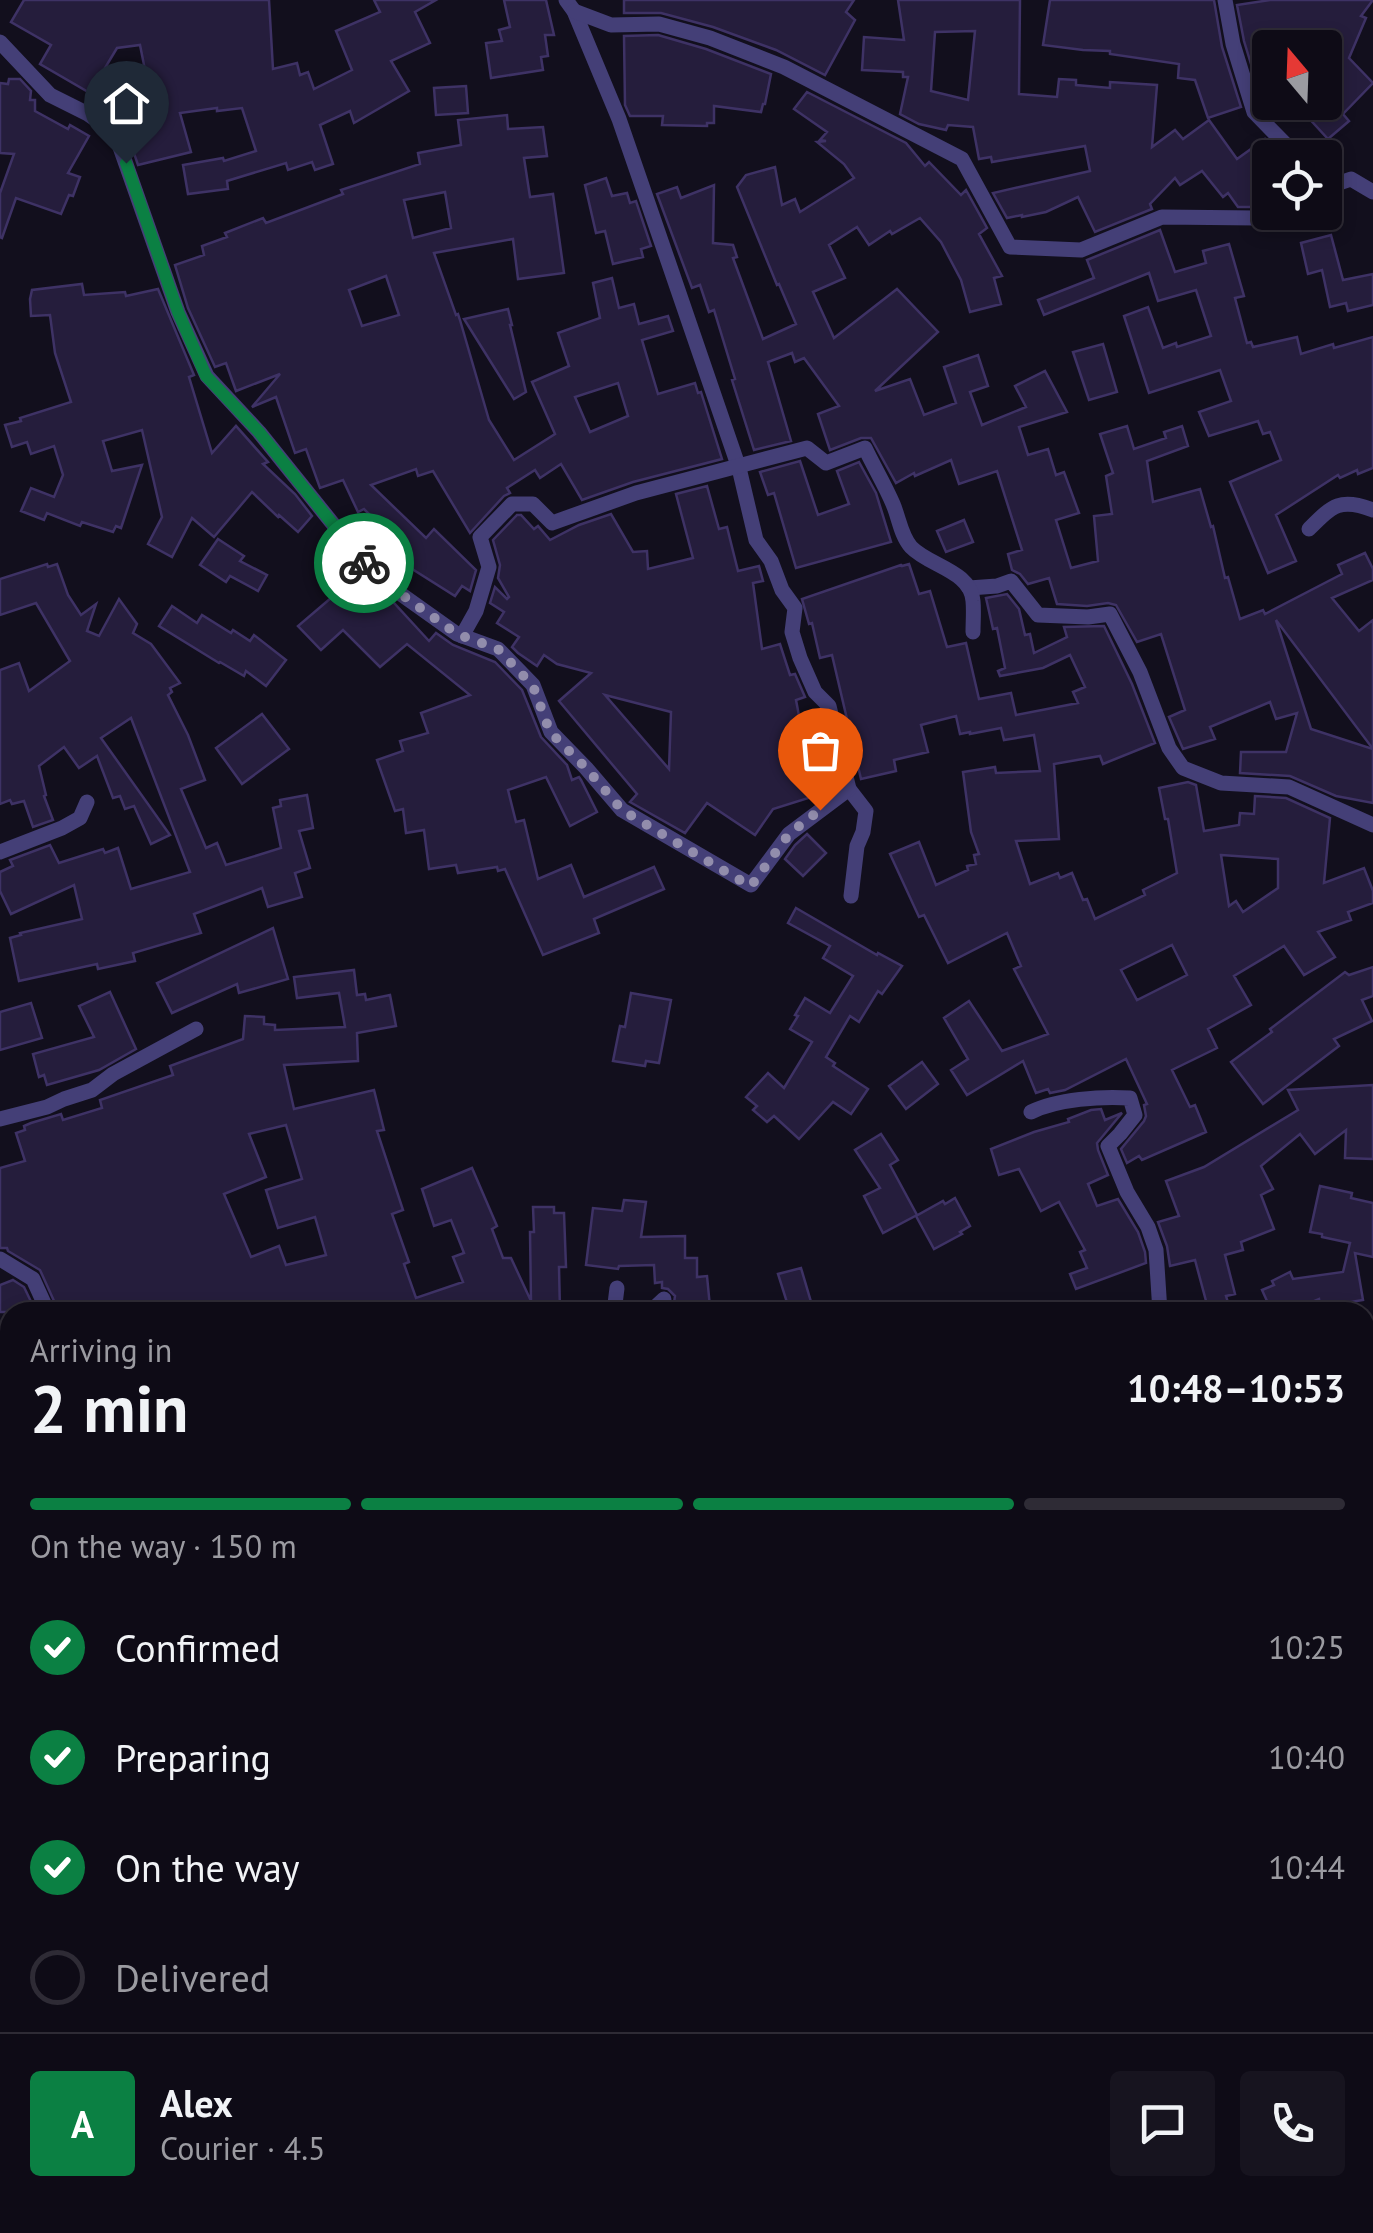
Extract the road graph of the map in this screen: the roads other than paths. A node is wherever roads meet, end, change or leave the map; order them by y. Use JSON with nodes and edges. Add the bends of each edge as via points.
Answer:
{"nodes":[{"id":1,"x":1224,"y":0,"type":"edge"},
{"id":2,"x":570,"y":6,"type":"edge"},
{"id":3,"x":0,"y":42,"type":"edge"},
{"id":4,"x":1282,"y":140,"type":"edge"},
{"id":5,"x":1342,"y":181,"type":"edge"},
{"id":6,"x":1373,"y":192,"type":"edge"},
{"id":7,"x":1252,"y":218,"type":"edge"},
{"id":8,"x":739,"y":468,"type":"junction"},
{"id":9,"x":1373,"y":510,"type":"edge"},
{"id":10,"x":1309,"y":529,"type":"dead end"},
{"id":11,"x":969,"y":588,"type":"junction"},
{"id":12,"x":972,"y":632,"type":"dead end"},
{"id":13,"x":462,"y":636,"type":"junction"},
{"id":14,"x":849,"y":789,"type":"junction"},
{"id":15,"x":87,"y":802,"type":"dead end"},
{"id":16,"x":1373,"y":825,"type":"edge"},
{"id":17,"x":0,"y":852,"type":"edge"},
{"id":18,"x":851,"y":896,"type":"dead end"},
{"id":19,"x":196,"y":1029,"type":"dead end"},
{"id":20,"x":1031,"y":1112,"type":"dead end"},
{"id":21,"x":0,"y":1119,"type":"edge"},
{"id":22,"x":0,"y":1260,"type":"edge"},
{"id":23,"x":617,"y":1288,"type":"dead end"},
{"id":24,"x":664,"y":1299,"type":"dead end"},
{"id":25,"x":43,"y":1302,"type":"edge"},
{"id":26,"x":615,"y":1302,"type":"edge"},
{"id":27,"x":661,"y":1302,"type":"edge"},
{"id":28,"x":1159,"y":1302,"type":"edge"}],
"edges":[{"from":1,"to":4,"type":"street","via":[[1254,112]]},
{"from":2,"to":7,"type":"street","via":[[610,25],[659,24],[710,38],[784,67],[962,159],[1010,247],[1081,250],[1162,217]]},
{"from":2,"to":8,"type":"street","via":[[619,120]]},
{"from":3,"to":13,"type":"street","via":[[50,94],[115,133],[206,376],[374,575]]},
{"from":5,"to":6,"type":"street"},
{"from":8,"to":11,"type":"street","via":[[807,448],[826,463],[865,448],[910,547]]},
{"from":8,"to":13,"type":"street","via":[[636,493],[552,523],[534,504],[512,504],[480,537],[489,566]]},
{"from":8,"to":14,"type":"street","via":[[756,540],[795,608],[792,632],[800,658],[815,692],[830,706]]},
{"from":9,"to":10,"type":"street","via":[[1345,502]]},
{"from":11,"to":12,"type":"street"},
{"from":11,"to":16,"type":"street","via":[[1012,581],[1038,615],[1110,614],[1183,768],[1221,783],[1289,787]]},
{"from":13,"to":14,"type":"street","via":[[498,649],[520,670],[550,732],[622,810],[751,886],[789,834]]},
{"from":14,"to":18,"type":"street","via":[[866,811]]},
{"from":15,"to":17,"type":"street","via":[[80,818]]},
{"from":19,"to":21,"type":"street","via":[[92,1090]]},
{"from":20,"to":28,"type":"street","via":[[1044,1105],[1130,1098],[1135,1115],[1108,1146],[1156,1250]]},
{"from":22,"to":25,"type":"street","via":[[33,1279]]},
{"from":23,"to":26,"type":"street"},
{"from":24,"to":27,"type":"street"}]}
